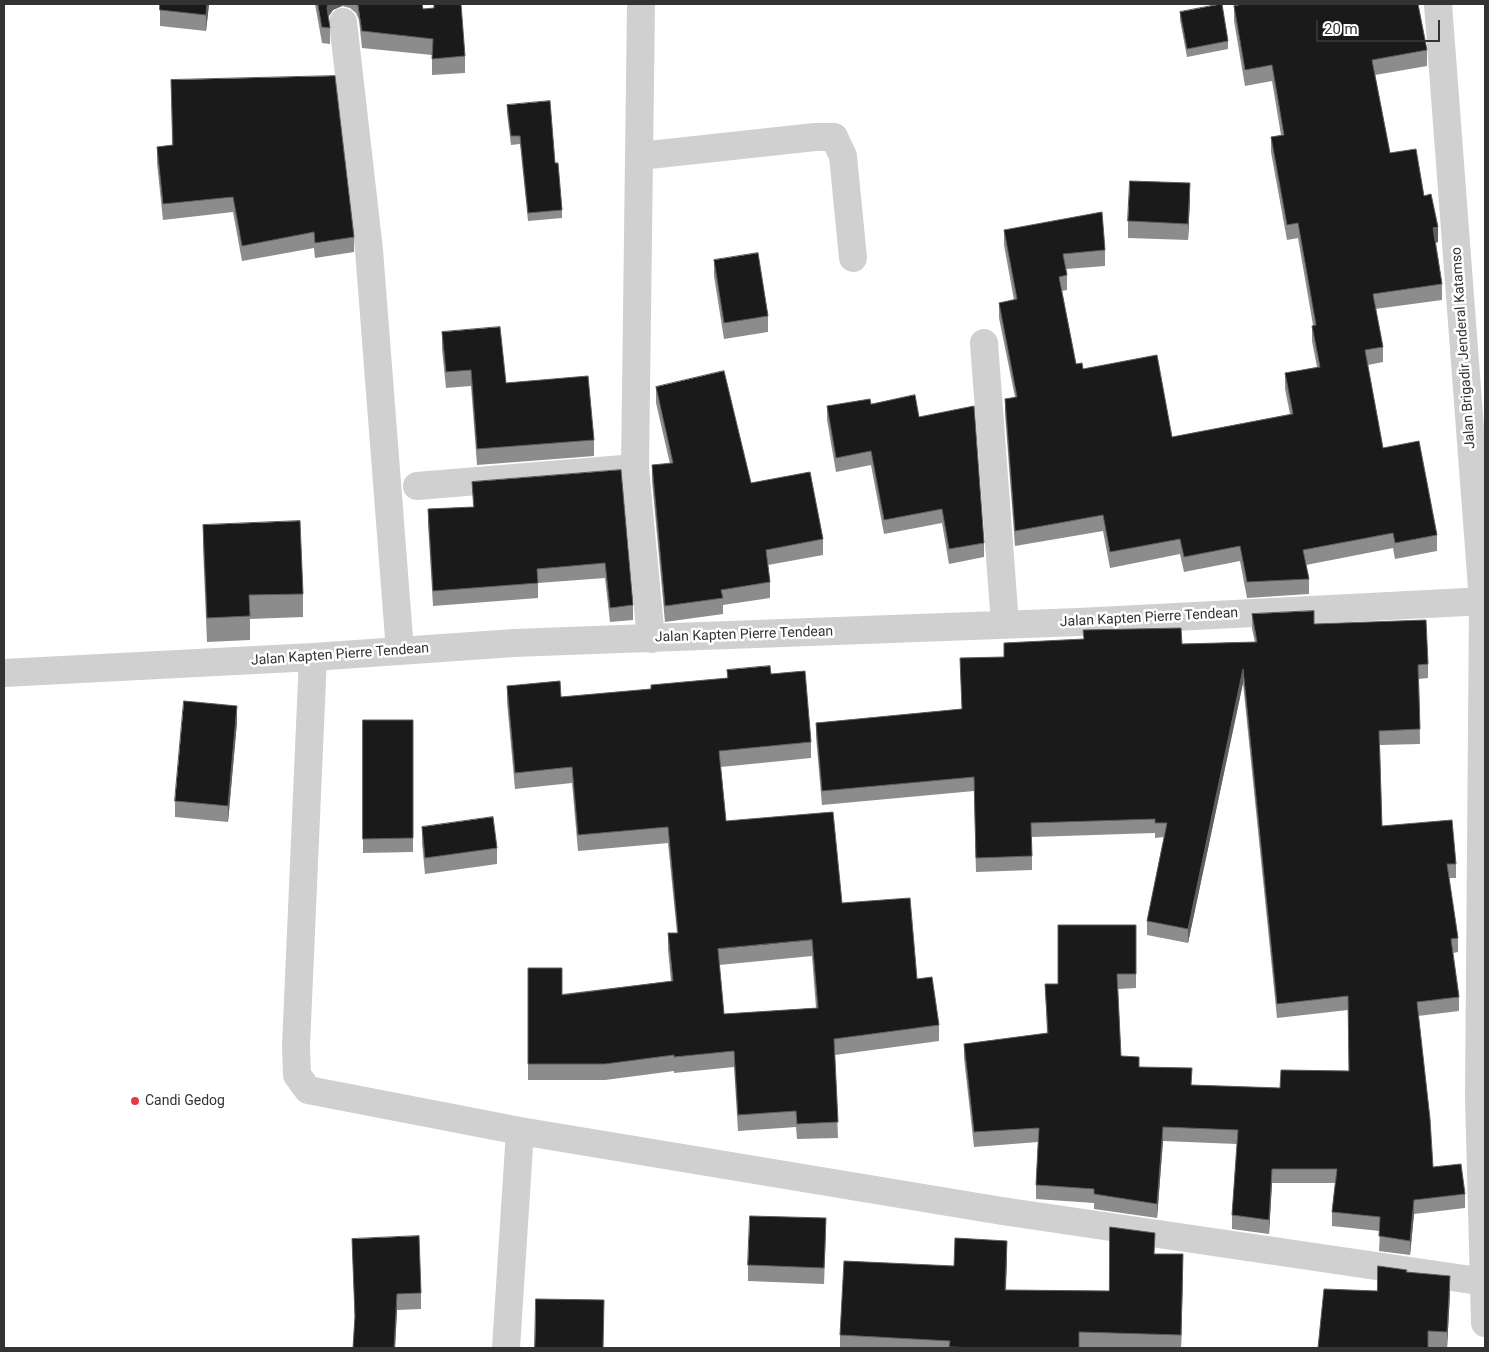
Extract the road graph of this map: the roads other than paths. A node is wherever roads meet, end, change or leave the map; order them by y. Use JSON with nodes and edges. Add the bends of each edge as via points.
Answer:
{"nodes":[{"id":1,"x":641,"y":4,"type":"edge"},
{"id":2,"x":1438,"y":4,"type":"edge"},
{"id":3,"x":343,"y":22,"type":"dead end"},
{"id":4,"x":640,"y":156,"type":"junction"},
{"id":5,"x":853,"y":258,"type":"dead end"},
{"id":6,"x":984,"y":343,"type":"dead end"},
{"id":7,"x":635,"y":468,"type":"junction"},
{"id":8,"x":418,"y":486,"type":"dead end"},
{"id":9,"x":1484,"y":601,"type":"edge"},
{"id":10,"x":1005,"y":624,"type":"junction"},
{"id":11,"x":650,"y":639,"type":"junction"},
{"id":12,"x":400,"y":651,"type":"junction"},
{"id":13,"x":313,"y":657,"type":"junction"},
{"id":14,"x":4,"y":673,"type":"edge"},
{"id":15,"x":1482,"y":1097,"type":"edge"},
{"id":16,"x":520,"y":1131,"type":"junction"},
{"id":17,"x":1485,"y":1282,"type":"edge"},
{"id":18,"x":1485,"y":1323,"type":"edge"},
{"id":19,"x":506,"y":1348,"type":"edge"}],
"edges":[{"from":1,"to":4,"type":"street"},
{"from":2,"to":9,"type":"street","name":"Jalan Brigadir Jenderal Katamso"},
{"from":3,"to":12,"type":"street","via":[[369,250]]},
{"from":4,"to":5,"type":"street","via":[[834,137],[843,156]]},
{"from":4,"to":7,"type":"street"},
{"from":6,"to":10,"type":"street"},
{"from":7,"to":8,"type":"street"},
{"from":7,"to":11,"type":"street"},
{"from":9,"to":10,"type":"street","name":"Jalan Kapten Pierre Tendean"},
{"from":9,"to":15,"type":"street","name":"Jalan Brigadir Jenderal Katamso"},
{"from":10,"to":11,"type":"street","name":"Jalan Kapten Pierre Tendean"},
{"from":11,"to":12,"type":"street","name":"Jalan Kapten Pierre Tendean","via":[[514,643]]},
{"from":12,"to":13,"type":"street","name":"Jalan Kapten Pierre Tendean"},
{"from":13,"to":14,"type":"street","name":"Jalan Kapten Pierre Tendean"},
{"from":13,"to":16,"type":"street","via":[[297,1075],[308,1090]]},
{"from":15,"to":17,"type":"street","name":"Jalan Brigadir Jenderal Katamso"},
{"from":16,"to":17,"type":"street","via":[[1002,1211]]},
{"from":16,"to":19,"type":"street"},
{"from":17,"to":18,"type":"street","name":"Jalan Brigadir Jenderal Katamso"}]}
